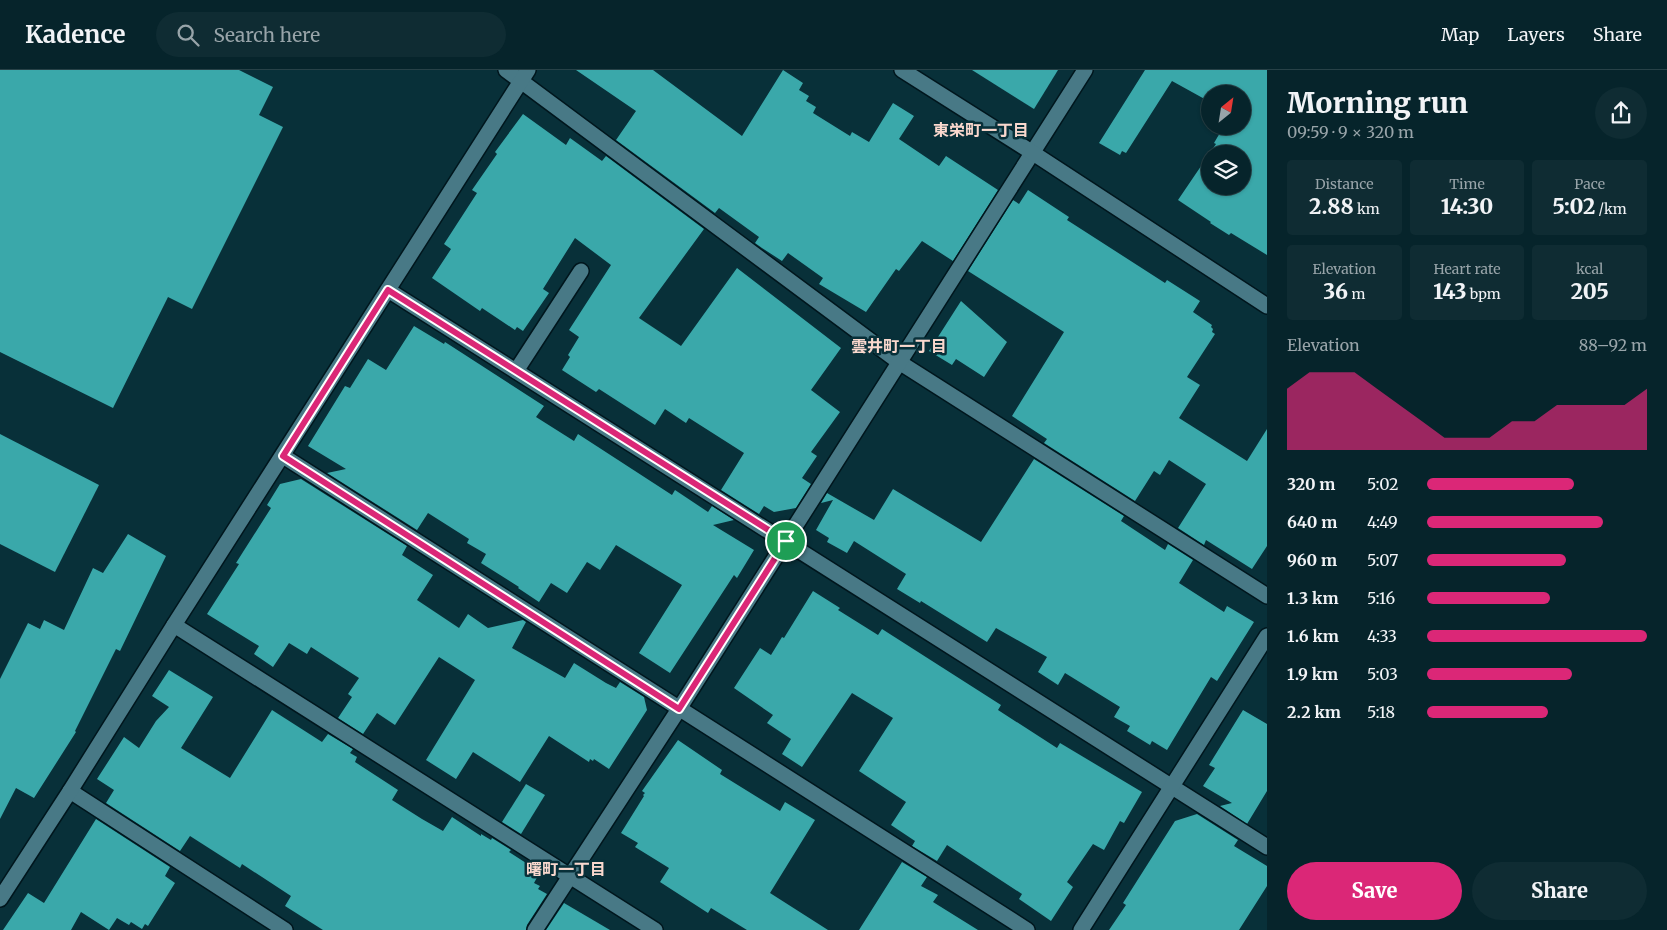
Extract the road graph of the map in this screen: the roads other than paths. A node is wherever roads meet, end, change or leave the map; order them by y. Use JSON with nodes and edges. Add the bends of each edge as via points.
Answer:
{"nodes":[{"id":1,"x":506,"y":70,"type":"edge"},
{"id":2,"x":902,"y":70,"type":"edge"},
{"id":3,"x":1085,"y":70,"type":"edge"},
{"id":4,"x":524,"y":75,"type":"edge"},
{"id":5,"x":1033,"y":153,"type":"junction"},
{"id":6,"x":580,"y":272,"type":"dead end"},
{"id":7,"x":388,"y":290,"type":"junction"},
{"id":8,"x":1267,"y":306,"type":"edge"},
{"id":9,"x":899,"y":362,"type":"junction"},
{"id":10,"x":516,"y":371,"type":"junction"},
{"id":11,"x":283,"y":456,"type":"junction"},
{"id":12,"x":786,"y":541,"type":"junction"},
{"id":13,"x":1267,"y":596,"type":"edge"},
{"id":14,"x":174,"y":625,"type":"junction"},
{"id":15,"x":1267,"y":636,"type":"edge"},
{"id":16,"x":679,"y":709,"type":"junction"},
{"id":17,"x":1172,"y":786,"type":"junction"},
{"id":18,"x":70,"y":791,"type":"junction"},
{"id":19,"x":1267,"y":847,"type":"edge"},
{"id":20,"x":568,"y":876,"type":"junction"},
{"id":21,"x":0,"y":899,"type":"edge"},
{"id":22,"x":285,"y":930,"type":"edge"},
{"id":23,"x":535,"y":930,"type":"edge"},
{"id":24,"x":654,"y":930,"type":"edge"},
{"id":25,"x":1027,"y":930,"type":"edge"},
{"id":26,"x":1080,"y":930,"type":"edge"}],
"edges":[{"from":1,"to":4,"type":"street"},
{"from":2,"to":5,"type":"street"},
{"from":3,"to":5,"type":"street"},
{"from":4,"to":7,"type":"street"},
{"from":4,"to":9,"type":"street"},
{"from":5,"to":8,"type":"street"},
{"from":5,"to":9,"type":"street"},
{"from":6,"to":10,"type":"street"},
{"from":7,"to":10,"type":"street"},
{"from":7,"to":11,"type":"street"},
{"from":9,"to":12,"type":"street"},
{"from":9,"to":13,"type":"street"},
{"from":10,"to":12,"type":"street"},
{"from":11,"to":14,"type":"street"},
{"from":11,"to":16,"type":"street"},
{"from":12,"to":16,"type":"street"},
{"from":12,"to":17,"type":"street"},
{"from":14,"to":18,"type":"street"},
{"from":14,"to":20,"type":"street"},
{"from":15,"to":17,"type":"street"},
{"from":16,"to":20,"type":"street"},
{"from":16,"to":25,"type":"street"},
{"from":17,"to":19,"type":"street"},
{"from":17,"to":26,"type":"street"},
{"from":18,"to":21,"type":"street"},
{"from":18,"to":22,"type":"street"},
{"from":20,"to":23,"type":"street"},
{"from":20,"to":24,"type":"street"}]}
